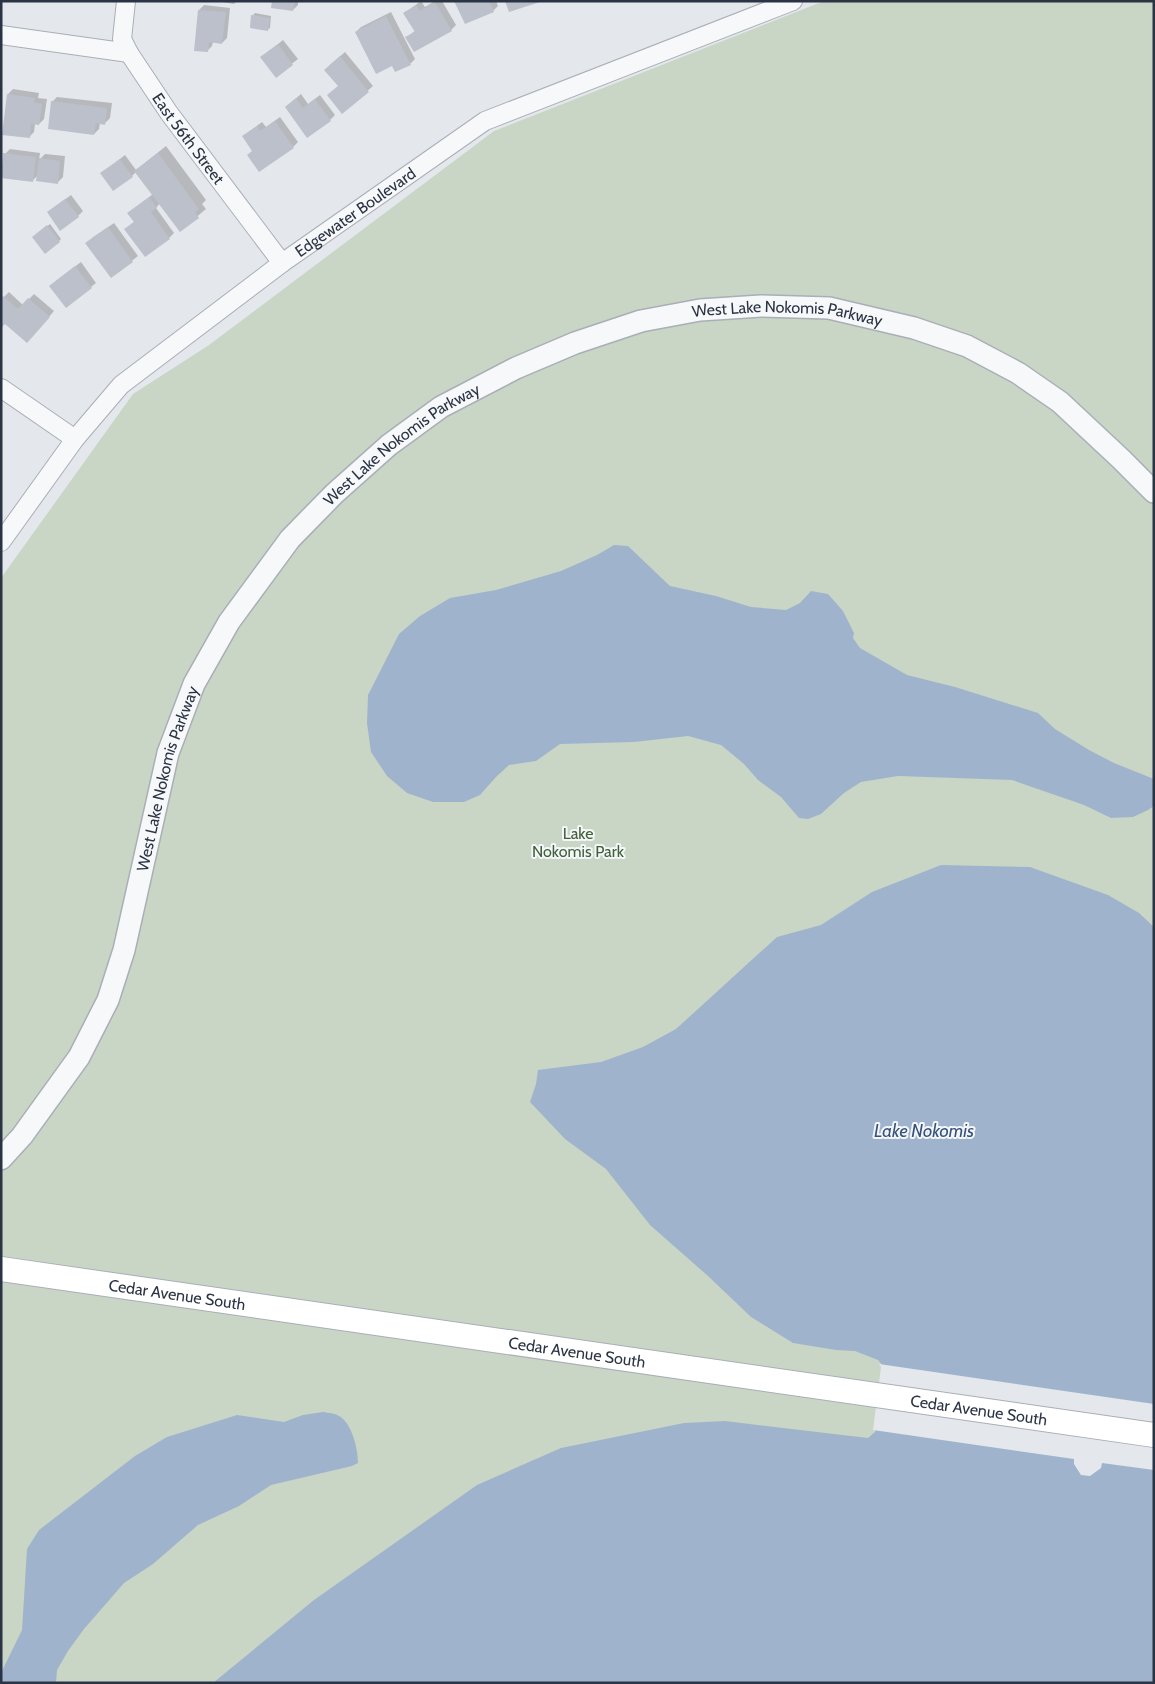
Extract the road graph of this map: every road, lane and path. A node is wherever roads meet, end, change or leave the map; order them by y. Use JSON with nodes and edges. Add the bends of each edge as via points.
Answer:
{"nodes":[{"id":1,"x":126,"y":1,"type":"edge"},
{"id":2,"x":793,"y":1,"type":"edge"},
{"id":3,"x":1,"y":35,"type":"edge"},
{"id":4,"x":129,"y":53,"type":"junction"},
{"id":5,"x":282,"y":263,"type":"junction"},
{"id":6,"x":1,"y":388,"type":"edge"},
{"id":7,"x":75,"y":439,"type":"junction"},
{"id":8,"x":1154,"y":492,"type":"edge"},
{"id":9,"x":1,"y":542,"type":"edge"},
{"id":10,"x":1,"y":1159,"type":"edge"},
{"id":11,"x":1,"y":1269,"type":"edge"},
{"id":12,"x":1154,"y":1435,"type":"edge"}],
"edges":[{"from":1,"to":4,"type":"street","name":"East 56th Street","via":[[122,39]]},
{"from":2,"to":5,"type":"street","name":"Edgewater Boulevard","via":[[485,121]]},
{"from":3,"to":4,"type":"street"},
{"from":4,"to":5,"type":"street","name":"East 56th Street"},
{"from":5,"to":7,"type":"street","name":"Edgewater Boulevard","via":[[121,385]]},
{"from":6,"to":7,"type":"street"},
{"from":7,"to":9,"type":"street","name":"Edgewater Boulevard"},
{"from":8,"to":10,"type":"street","name":"West Lake Nokomis Parkway","via":[[1060,402],[1018,373],[968,346],[914,328],[829,308],[761,306],[700,310],[641,321],[575,343],[516,368],[441,407],[390,445],[334,494],[290,539],[229,622],[194,684],[168,754],[124,950],[108,1000],[79,1057],[22,1136]]},
{"from":11,"to":12,"type":"main road","name":"Cedar Avenue South"}]}
